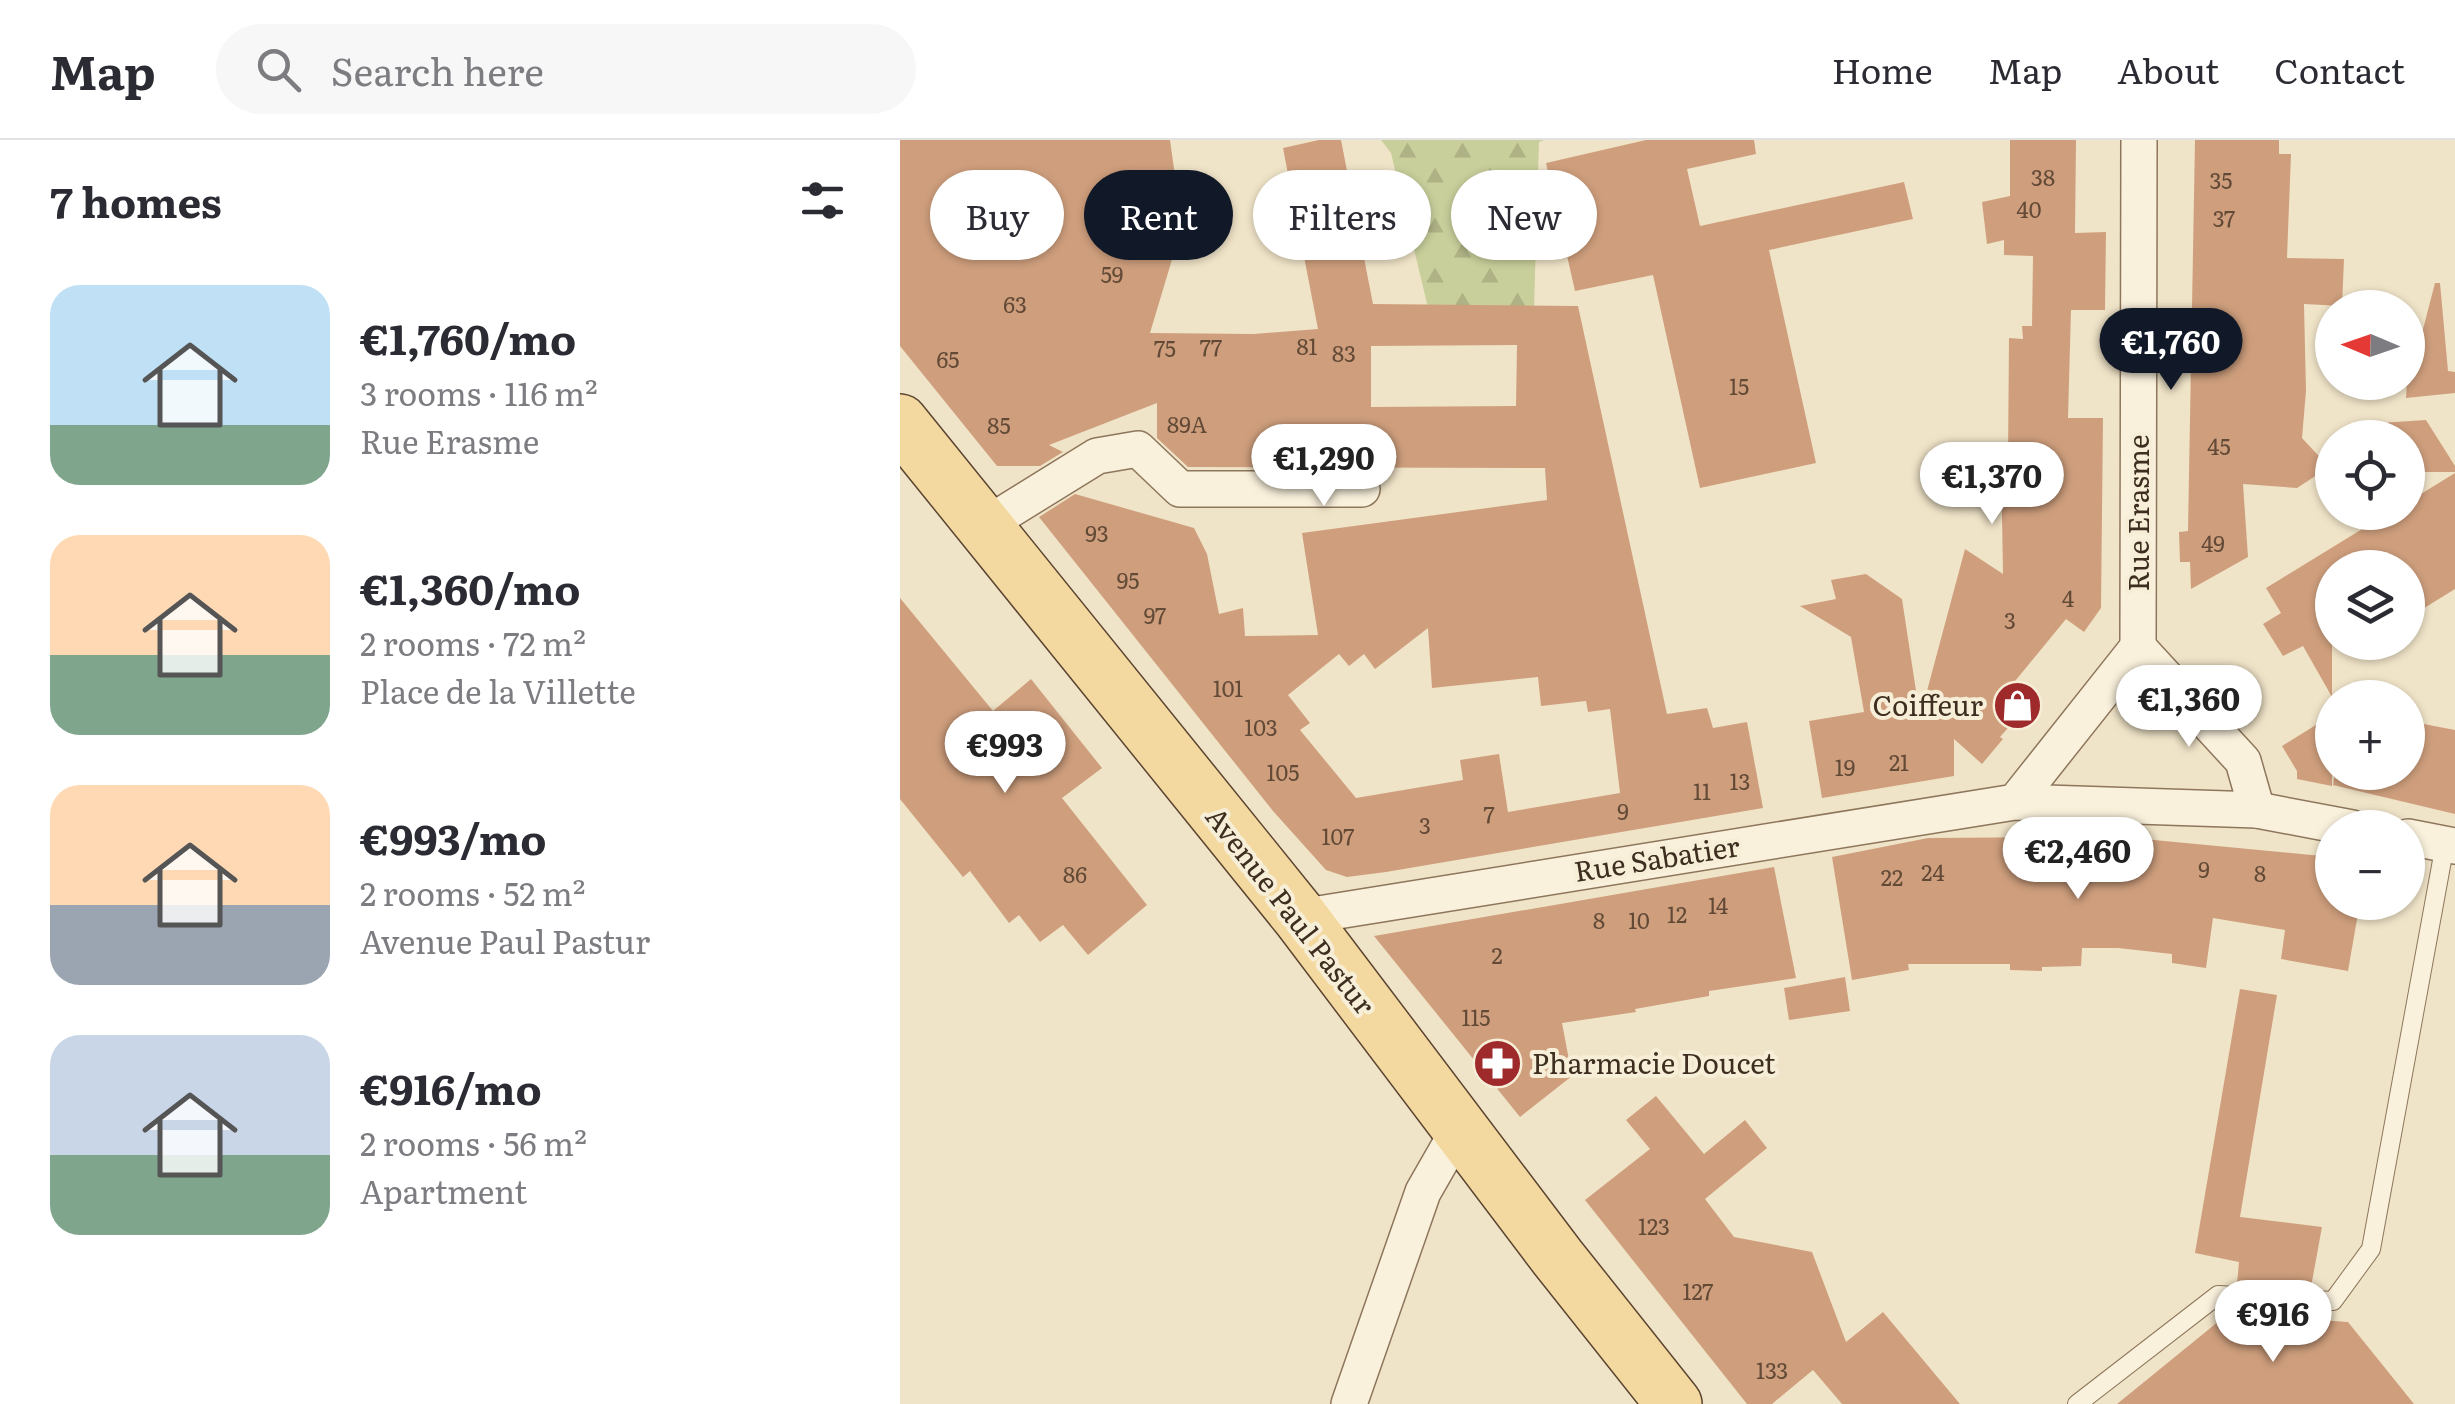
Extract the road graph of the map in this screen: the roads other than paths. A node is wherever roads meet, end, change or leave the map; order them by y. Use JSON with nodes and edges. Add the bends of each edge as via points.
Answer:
{"nodes":[{"id":1,"x":2139,"y":140,"type":"edge"},
{"id":2,"x":900,"y":422,"type":"edge"},
{"id":3,"x":1362,"y":489,"type":"dead end"},
{"id":4,"x":984,"y":526,"type":"junction"},
{"id":5,"x":2138,"y":647,"type":"junction"},
{"id":6,"x":2014,"y":802,"type":"junction"},
{"id":7,"x":2257,"y":810,"type":"junction"},
{"id":8,"x":2315,"y":821,"type":"edge"},
{"id":9,"x":2425,"y":841,"type":"edge"},
{"id":10,"x":2450,"y":845,"type":"edge"},
{"id":11,"x":1300,"y":917,"type":"junction"},
{"id":12,"x":1460,"y":1130,"type":"junction"},
{"id":13,"x":1349,"y":1404,"type":"edge"},
{"id":14,"x":1674,"y":1404,"type":"edge"},
{"id":15,"x":2078,"y":1404,"type":"edge"}],
"edges":[{"from":1,"to":5,"type":"street","name":"Rue Erasme"},
{"from":2,"to":4,"type":"main road","name":"Avenue Paul Pastur"},
{"from":3,"to":4,"type":"street","via":[[1180,488],[1138,449],[1097,456]]},
{"from":4,"to":11,"type":"main road","name":"Avenue Paul Pastur"},
{"from":5,"to":6,"type":"street"},
{"from":5,"to":7,"type":"street","via":[[2243,761]]},
{"from":6,"to":7,"type":"street","name":"Rue Sabatier"},
{"from":6,"to":11,"type":"street","name":"Rue Sabatier"},
{"from":7,"to":8,"type":"street","name":"Rue Sabatier"},
{"from":9,"to":10,"type":"street"},
{"from":10,"to":15,"type":"lane","via":[[2371,1250],[2332,1301],[2218,1295]]},
{"from":11,"to":12,"type":"main road","name":"Avenue Paul Pastur"},
{"from":12,"to":13,"type":"street","via":[[1423,1192]]},
{"from":12,"to":14,"type":"main road","name":"Avenue Paul Pastur"}]}
